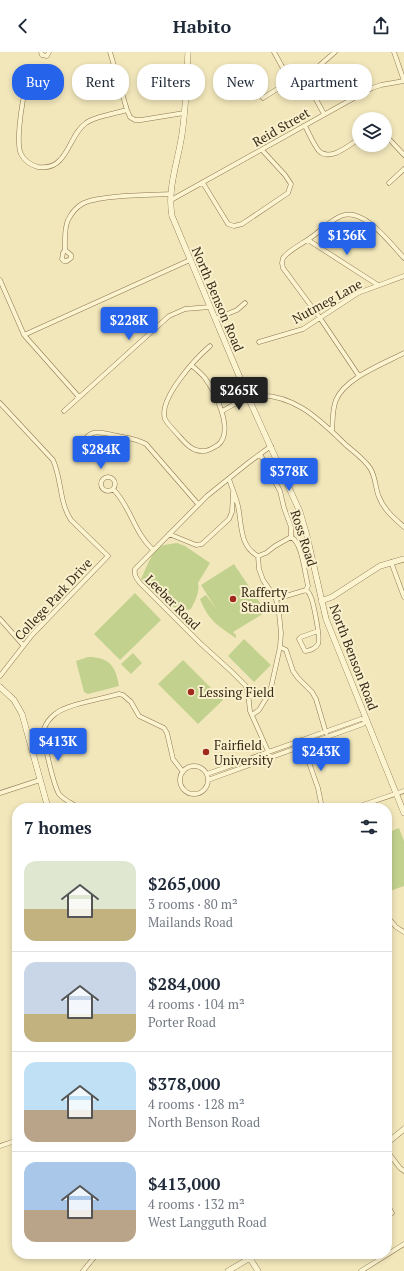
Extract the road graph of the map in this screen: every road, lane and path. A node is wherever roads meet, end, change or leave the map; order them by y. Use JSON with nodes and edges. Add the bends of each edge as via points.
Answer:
{"nodes":[{"id":1,"x":41,"y":52,"type":"edge"},
{"id":2,"x":49,"y":52,"type":"edge"},
{"id":3,"x":110,"y":52,"type":"edge"},
{"id":4,"x":188,"y":52,"type":"edge"},
{"id":5,"x":274,"y":52,"type":"edge"},
{"id":6,"x":340,"y":52,"type":"edge"},
{"id":7,"x":394,"y":52,"type":"edge"},
{"id":8,"x":334,"y":53,"type":"edge"},
{"id":9,"x":281,"y":64,"type":"edge"},
{"id":10,"x":321,"y":64,"type":"edge"},
{"id":11,"x":404,"y":81,"type":"edge"},
{"id":12,"x":23,"y":100,"type":"dead end"},
{"id":13,"x":316,"y":100,"type":"edge"},
{"id":14,"x":127,"y":110,"type":"junction"},
{"id":15,"x":184,"y":113,"type":"junction"},
{"id":16,"x":324,"y":114,"type":"junction"},
{"id":17,"x":305,"y":126,"type":"junction"},
{"id":18,"x":392,"y":142,"type":"edge"},
{"id":19,"x":352,"y":143,"type":"edge"},
{"id":20,"x":262,"y":150,"type":"junction"},
{"id":21,"x":404,"y":155,"type":"edge"},
{"id":22,"x":404,"y":169,"type":"edge"},
{"id":23,"x":203,"y":183,"type":"junction"},
{"id":24,"x":389,"y":183,"type":"dead end"},
{"id":25,"x":171,"y":197,"type":"junction"},
{"id":26,"x":308,"y":240,"type":"junction"},
{"id":27,"x":65,"y":250,"type":"dead end"},
{"id":28,"x":404,"y":258,"type":"edge"},
{"id":29,"x":190,"y":260,"type":"junction"},
{"id":30,"x":404,"y":276,"type":"edge"},
{"id":31,"x":0,"y":280,"type":"edge"},
{"id":32,"x":378,"y":285,"type":"junction"},
{"id":33,"x":245,"y":303,"type":"dead end"},
{"id":34,"x":210,"y":307,"type":"junction"},
{"id":35,"x":320,"y":318,"type":"junction"},
{"id":36,"x":215,"y":319,"type":"junction"},
{"id":37,"x":24,"y":335,"type":"junction"},
{"id":38,"x":259,"y":342,"type":"dead end"},
{"id":39,"x":210,"y":346,"type":"dead end"},
{"id":40,"x":404,"y":353,"type":"edge"},
{"id":41,"x":191,"y":365,"type":"junction"},
{"id":42,"x":359,"y":376,"type":"junction"},
{"id":43,"x":79,"y":397,"type":"junction"},
{"id":44,"x":248,"y":397,"type":"junction"},
{"id":45,"x":0,"y":403,"type":"edge"},
{"id":46,"x":64,"y":411,"type":"dead end"},
{"id":47,"x":222,"y":411,"type":"junction"},
{"id":48,"x":332,"y":431,"type":"junction"},
{"id":49,"x":81,"y":446,"type":"dead end"},
{"id":50,"x":271,"y":446,"type":"junction"},
{"id":51,"x":260,"y":454,"type":"junction"},
{"id":52,"x":229,"y":479,"type":"junction"},
{"id":53,"x":113,"y":489,"type":"dead end"},
{"id":54,"x":233,"y":492,"type":"junction"},
{"id":55,"x":198,"y":504,"type":"junction"},
{"id":56,"x":404,"y":527,"type":"edge"},
{"id":57,"x":169,"y":534,"type":"junction"},
{"id":58,"x":291,"y":538,"type":"junction"},
{"id":59,"x":152,"y":550,"type":"junction"},
{"id":60,"x":258,"y":556,"type":"junction"},
{"id":61,"x":404,"y":559,"type":"edge"},
{"id":62,"x":391,"y":562,"type":"junction"},
{"id":63,"x":306,"y":590,"type":"junction"},
{"id":64,"x":404,"y":597,"type":"edge"},
{"id":65,"x":276,"y":599,"type":"junction"},
{"id":66,"x":321,"y":601,"type":"junction"},
{"id":67,"x":0,"y":619,"type":"edge"},
{"id":68,"x":318,"y":631,"type":"junction"},
{"id":69,"x":23,"y":645,"type":"junction"},
{"id":70,"x":280,"y":647,"type":"junction"},
{"id":71,"x":0,"y":676,"type":"edge"},
{"id":72,"x":0,"y":687,"type":"edge"},
{"id":73,"x":252,"y":715,"type":"junction"},
{"id":74,"x":367,"y":720,"type":"junction"},
{"id":75,"x":325,"y":732,"type":"junction"},
{"id":76,"x":327,"y":737,"type":"junction"},
{"id":77,"x":301,"y":740,"type":"junction"},
{"id":78,"x":303,"y":746,"type":"junction"},
{"id":79,"x":268,"y":752,"type":"junction"},
{"id":80,"x":271,"y":758,"type":"junction"},
{"id":81,"x":183,"y":772,"type":"junction"},
{"id":82,"x":207,"y":774,"type":"junction"},
{"id":83,"x":40,"y":780,"type":"junction"},
{"id":84,"x":208,"y":780,"type":"junction"},
{"id":85,"x":404,"y":791,"type":"edge"},
{"id":86,"x":0,"y":793,"type":"edge"},
{"id":87,"x":396,"y":794,"type":"junction"},
{"id":88,"x":47,"y":803,"type":"edge"},
{"id":89,"x":72,"y":803,"type":"edge"},
{"id":90,"x":321,"y":803,"type":"edge"},
{"id":91,"x":369,"y":803,"type":"edge"},
{"id":92,"x":404,"y":813,"type":"edge"},
{"id":93,"x":392,"y":922,"type":"edge"},
{"id":94,"x":404,"y":932,"type":"edge"},
{"id":95,"x":404,"y":1129,"type":"edge"},
{"id":96,"x":392,"y":1139,"type":"edge"},
{"id":97,"x":12,"y":1142,"type":"edge"},
{"id":98,"x":0,"y":1146,"type":"edge"},
{"id":99,"x":392,"y":1158,"type":"edge"},
{"id":100,"x":404,"y":1171,"type":"edge"},
{"id":101,"x":404,"y":1244,"type":"edge"},
{"id":102,"x":392,"y":1251,"type":"edge"},
{"id":103,"x":93,"y":1259,"type":"edge"},
{"id":104,"x":245,"y":1259,"type":"edge"},
{"id":105,"x":251,"y":1259,"type":"edge"},
{"id":106,"x":379,"y":1259,"type":"edge"},
{"id":107,"x":368,"y":1266,"type":"junction"},
{"id":108,"x":83,"y":1271,"type":"edge"},
{"id":109,"x":228,"y":1271,"type":"edge"},
{"id":110,"x":258,"y":1271,"type":"edge"},
{"id":111,"x":361,"y":1271,"type":"edge"},
{"id":112,"x":371,"y":1271,"type":"edge"}],
"edges":[{"from":1,"to":2,"type":"street","via":[[45,56]]},
{"from":3,"to":14,"type":"street"},
{"from":4,"to":15,"type":"main road","name":"North Benson Road"},
{"from":5,"to":9,"type":"street"},
{"from":6,"to":8,"type":"street"},
{"from":7,"to":11,"type":"street"},
{"from":8,"to":10,"type":"street"},
{"from":11,"to":16,"type":"street","name":"Reid Street","via":[[375,86]]},
{"from":12,"to":14,"type":"street","via":[[20,114],[20,153],[34,166],[44,168],[61,160],[87,121]]},
{"from":13,"to":16,"type":"street"},
{"from":14,"to":15,"type":"street","via":[[130,117],[138,120]]},
{"from":15,"to":25,"type":"main road","name":"North Benson Road"},
{"from":16,"to":17,"type":"street","name":"Reid Street"},
{"from":17,"to":19,"type":"street","via":[[318,150],[326,154],[334,154]]},
{"from":17,"to":20,"type":"street","name":"Reid Street"},
{"from":18,"to":21,"type":"street"},
{"from":20,"to":23,"type":"street","name":"Reid Street"},
{"from":20,"to":23,"type":"street","via":[[291,184],[288,193],[242,224],[228,224]]},
{"from":22,"to":24,"type":"street"},
{"from":23,"to":25,"type":"street","name":"Reid Street"},
{"from":25,"to":27,"type":"street","via":[[98,199],[82,204],[68,220]]},
{"from":25,"to":29,"type":"main road","name":"North Benson Road","via":[[174,219]]},
{"from":26,"to":28,"type":"street","via":[[338,217],[352,215],[375,227]]},
{"from":26,"to":32,"type":"street"},
{"from":26,"to":35,"type":"street","via":[[285,255],[282,260],[283,268]]},
{"from":29,"to":34,"type":"main road","name":"North Benson Road"},
{"from":29,"to":37,"type":"street"},
{"from":30,"to":32,"type":"street","name":"Nutmeg Lane"},
{"from":31,"to":37,"type":"street"},
{"from":32,"to":35,"type":"street","name":"Nutmeg Lane","via":[[352,296]]},
{"from":33,"to":36,"type":"street","via":[[237,310]]},
{"from":34,"to":36,"type":"main road","name":"North Benson Road"},
{"from":34,"to":43,"type":"street","via":[[185,310],[169,316]]},
{"from":35,"to":38,"type":"street","name":"Nutmeg Lane","via":[[303,329]]},
{"from":35,"to":42,"type":"street"},
{"from":36,"to":44,"type":"main road","name":"North Benson Road"},
{"from":37,"to":43,"type":"street"},
{"from":39,"to":41,"type":"street"},
{"from":40,"to":42,"type":"street"},
{"from":41,"to":47,"type":"street","via":[[204,376]]},
{"from":41,"to":47,"type":"street","via":[[169,396],[164,409],[166,420],[186,444],[205,451],[220,443],[224,435]]},
{"from":42,"to":48,"type":"street","via":[[344,387],[337,398]]},
{"from":43,"to":46,"type":"street"},
{"from":44,"to":47,"type":"street"},
{"from":44,"to":48,"type":"street","via":[[269,396],[296,403]]},
{"from":44,"to":50,"type":"main road","name":"North Benson Road"},
{"from":45,"to":69,"type":"street","name":"College Park Drive","via":[[53,460],[67,514],[108,556]]},
{"from":48,"to":56,"type":"street","via":[[371,469],[383,506]]},
{"from":49,"to":55,"type":"street","via":[[91,433],[100,432],[140,441],[146,444]]},
{"from":50,"to":51,"type":"street","name":"Leeber Road"},
{"from":50,"to":66,"type":"main road","name":"North Benson Road","via":[[304,522]]},
{"from":51,"to":52,"type":"street","name":"Leeber Road"},
{"from":51,"to":58,"type":"street","name":"Ross Road","via":[[280,491],[291,527]]},
{"from":52,"to":54,"type":"street"},
{"from":52,"to":55,"type":"street","name":"Leeber Road"},
{"from":53,"to":59,"type":"street","via":[[123,501],[139,534]]},
{"from":54,"to":57,"type":"street","via":[[229,520],[202,544],[196,545]]},
{"from":54,"to":60,"type":"street","via":[[243,539],[250,551]]},
{"from":55,"to":57,"type":"street","name":"Leeber Road"},
{"from":57,"to":59,"type":"street","name":"Leeber Road"},
{"from":58,"to":60,"type":"street"},
{"from":58,"to":63,"type":"street","name":"Ross Road","via":[[299,547],[308,584]]},
{"from":59,"to":73,"type":"street","name":"Leeber Road","via":[[135,568],[136,578],[241,681],[247,689]]},
{"from":60,"to":65,"type":"street","via":[[263,580]]},
{"from":61,"to":62,"type":"main road"},
{"from":62,"to":64,"type":"street"},
{"from":62,"to":66,"type":"main road"},
{"from":63,"to":65,"type":"street"},
{"from":63,"to":68,"type":"street","name":"Ross Road","via":[[311,595]]},
{"from":65,"to":70,"type":"street"},
{"from":66,"to":74,"type":"main road","name":"North Benson Road","via":[[328,626]]},
{"from":67,"to":69,"type":"street"},
{"from":68,"to":68,"type":"street","name":"Ross Road","via":[[318,645],[310,651],[305,651],[299,641],[300,637]]},
{"from":69,"to":71,"type":"street","name":"College Park Drive"},
{"from":70,"to":73,"type":"street","via":[[270,692],[259,710]]},
{"from":70,"to":75,"type":"street","via":[[286,650],[293,671],[316,699]]},
{"from":72,"to":83,"type":"main road","via":[[14,700],[22,714]]},
{"from":73,"to":79,"type":"street","name":"Leeber Road"},
{"from":74,"to":75,"type":"street","via":[[361,719]]},
{"from":74,"to":76,"type":"street","via":[[363,724]]},
{"from":74,"to":87,"type":"main road","name":"North Benson Road"},
{"from":75,"to":76,"type":"street"},
{"from":75,"to":77,"type":"street"},
{"from":76,"to":78,"type":"street"},
{"from":77,"to":78,"type":"street"},
{"from":77,"to":79,"type":"street"},
{"from":78,"to":80,"type":"street"},
{"from":78,"to":90,"type":"street"},
{"from":79,"to":80,"type":"street","name":"Leeber Road"},
{"from":79,"to":82,"type":"street"},
{"from":80,"to":84,"type":"street"},
{"from":81,"to":82,"type":"street","via":[[195,767]]},
{"from":81,"to":84,"type":"street","via":[[181,785],[192,794],[205,790]]},
{"from":81,"to":89,"type":"street","via":[[173,759],[164,728],[139,716],[124,695],[119,694],[60,710],[50,719],[44,729],[44,735],[56,787],[60,794]]},
{"from":82,"to":84,"type":"street"},
{"from":83,"to":86,"type":"street"},
{"from":83,"to":88,"type":"main road"},
{"from":85,"to":87,"type":"street"},
{"from":87,"to":91,"type":"street"},
{"from":87,"to":92,"type":"main road","name":"North Benson Road"},
{"from":93,"to":94,"type":"street"},
{"from":95,"to":96,"type":"main road"},
{"from":97,"to":98,"type":"street"},
{"from":99,"to":100,"type":"street"},
{"from":101,"to":102,"type":"street"},
{"from":103,"to":108,"type":"street"},
{"from":104,"to":109,"type":"main road"},
{"from":105,"to":110,"type":"main road"},
{"from":106,"to":107,"type":"street"},
{"from":107,"to":111,"type":"street"},
{"from":107,"to":112,"type":"street"}]}
